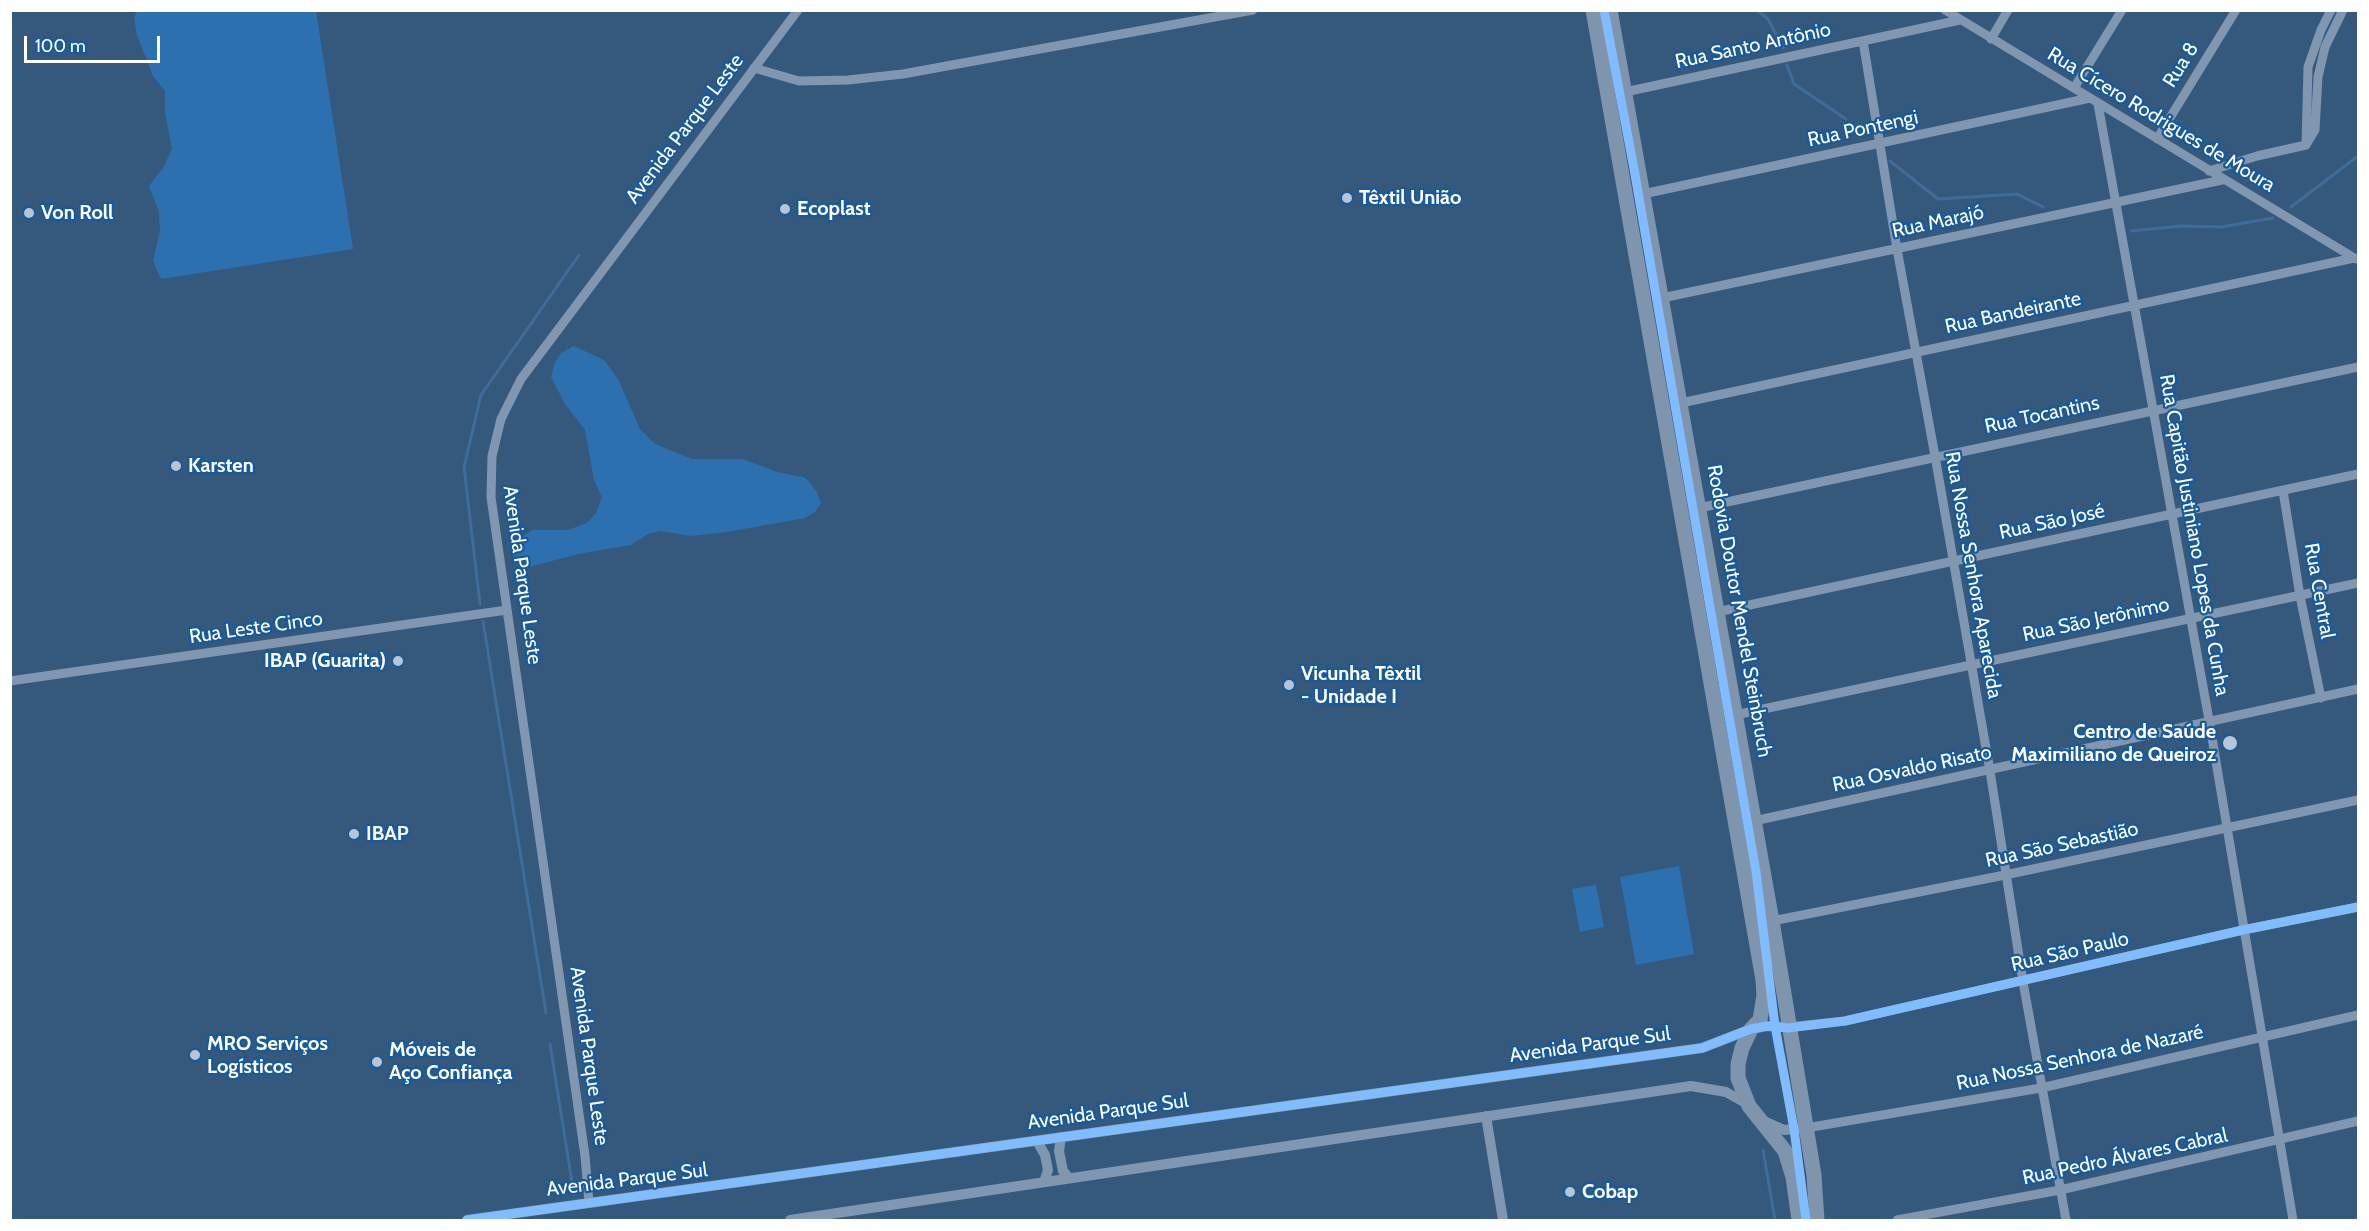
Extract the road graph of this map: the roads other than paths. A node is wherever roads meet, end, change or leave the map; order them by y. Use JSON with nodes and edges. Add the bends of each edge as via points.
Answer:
{"nodes":[{"id":1,"x":798,"y":10,"type":"edge"},
{"id":2,"x":1253,"y":10,"type":"edge"},
{"id":3,"x":1593,"y":10,"type":"edge"},
{"id":4,"x":1610,"y":10,"type":"edge"},
{"id":5,"x":1945,"y":10,"type":"edge"},
{"id":6,"x":2008,"y":10,"type":"edge"},
{"id":7,"x":2122,"y":10,"type":"edge"},
{"id":8,"x":2236,"y":10,"type":"edge"},
{"id":9,"x":2331,"y":10,"type":"edge"},
{"id":10,"x":2343,"y":10,"type":"edge"},
{"id":11,"x":1960,"y":20,"type":"junction"},
{"id":12,"x":1991,"y":39,"type":"junction"},
{"id":13,"x":1863,"y":41,"type":"junction"},
{"id":14,"x":754,"y":68,"type":"junction"},
{"id":15,"x":2074,"y":88,"type":"junction"},
{"id":16,"x":1625,"y":92,"type":"junction"},
{"id":17,"x":2094,"y":101,"type":"junction"},
{"id":18,"x":2157,"y":139,"type":"junction"},
{"id":19,"x":1881,"y":144,"type":"junction"},
{"id":20,"x":2306,"y":145,"type":"junction"},
{"id":21,"x":2209,"y":171,"type":"junction"},
{"id":22,"x":2222,"y":180,"type":"junction"},
{"id":23,"x":1643,"y":194,"type":"junction"},
{"id":24,"x":2116,"y":203,"type":"junction"},
{"id":25,"x":1897,"y":249,"type":"junction"},
{"id":26,"x":2356,"y":259,"type":"edge"},
{"id":27,"x":1662,"y":298,"type":"junction"},
{"id":28,"x":2134,"y":305,"type":"junction"},
{"id":29,"x":1916,"y":352,"type":"junction"},
{"id":30,"x":2358,"y":367,"type":"edge"},
{"id":31,"x":1681,"y":403,"type":"junction"},
{"id":32,"x":2153,"y":410,"type":"junction"},
{"id":33,"x":1935,"y":456,"type":"junction"},
{"id":34,"x":2358,"y":474,"type":"edge"},
{"id":35,"x":2283,"y":491,"type":"junction"},
{"id":36,"x":1699,"y":508,"type":"junction"},
{"id":37,"x":2172,"y":515,"type":"junction"},
{"id":38,"x":1952,"y":561,"type":"junction"},
{"id":39,"x":2358,"y":583,"type":"edge"},
{"id":40,"x":2300,"y":596,"type":"junction"},
{"id":41,"x":507,"y":610,"type":"junction"},
{"id":42,"x":1718,"y":612,"type":"junction"},
{"id":43,"x":2190,"y":619,"type":"junction"},
{"id":44,"x":1970,"y":664,"type":"junction"},
{"id":45,"x":10,"y":681,"type":"edge"},
{"id":46,"x":2358,"y":689,"type":"edge"},
{"id":47,"x":2320,"y":698,"type":"junction"},
{"id":48,"x":1735,"y":715,"type":"junction"},
{"id":49,"x":2209,"y":720,"type":"junction"},
{"id":50,"x":1990,"y":771,"type":"junction"},
{"id":51,"x":2358,"y":800,"type":"edge"},
{"id":52,"x":1754,"y":821,"type":"junction"},
{"id":53,"x":2228,"y":829,"type":"junction"},
{"id":54,"x":2006,"y":875,"type":"junction"},
{"id":55,"x":2358,"y":907,"type":"edge"},
{"id":56,"x":1772,"y":921,"type":"junction"},
{"id":57,"x":2243,"y":930,"type":"junction"},
{"id":58,"x":2023,"y":982,"type":"junction"},
{"id":59,"x":2358,"y":1015,"type":"edge"},
{"id":60,"x":1788,"y":1027,"type":"junction"},
{"id":61,"x":1751,"y":1029,"type":"junction"},
{"id":62,"x":2262,"y":1037,"type":"junction"},
{"id":63,"x":2041,"y":1088,"type":"junction"},
{"id":64,"x":1749,"y":1106,"type":"junction"},
{"id":65,"x":1486,"y":1116,"type":"junction"},
{"id":66,"x":2358,"y":1121,"type":"edge"},
{"id":67,"x":1806,"y":1128,"type":"junction"},
{"id":68,"x":1061,"y":1137,"type":"junction"},
{"id":69,"x":1037,"y":1141,"type":"junction"},
{"id":70,"x":2280,"y":1141,"type":"junction"},
{"id":71,"x":1069,"y":1178,"type":"junction"},
{"id":72,"x":1044,"y":1182,"type":"junction"},
{"id":73,"x":2060,"y":1190,"type":"junction"},
{"id":74,"x":589,"y":1202,"type":"junction"},
{"id":75,"x":467,"y":1221,"type":"edge"},
{"id":76,"x":790,"y":1221,"type":"edge"},
{"id":77,"x":1503,"y":1221,"type":"edge"},
{"id":78,"x":1799,"y":1221,"type":"edge"},
{"id":79,"x":1817,"y":1221,"type":"edge"},
{"id":80,"x":1897,"y":1221,"type":"edge"},
{"id":81,"x":2066,"y":1221,"type":"edge"},
{"id":82,"x":2293,"y":1221,"type":"edge"}],
"edges":[{"from":1,"to":14,"type":"street","name":"Avenida Parque Leste"},
{"from":2,"to":14,"type":"street","via":[[903,74],[799,81]]},
{"from":3,"to":61,"type":"highway","name":"Rodovia Doutor Mendel Steinbruch","via":[[1759,948],[1764,995],[1760,1020]]},
{"from":4,"to":16,"type":"highway","name":"Rodovia Doutor Mendel Steinbruch"},
{"from":5,"to":11,"type":"street","name":"Rua Cícero Rodrigues de Moura"},
{"from":6,"to":12,"type":"street"},
{"from":7,"to":15,"type":"street"},
{"from":8,"to":18,"type":"street","name":"Rua 8"},
{"from":9,"to":20,"type":"street","via":[[2308,67]]},
{"from":10,"to":20,"type":"street","via":[[2325,47],[2314,130]]},
{"from":11,"to":12,"type":"street","name":"Rua Cícero Rodrigues de Moura"},
{"from":11,"to":13,"type":"street","name":"Rua Santo Antônio"},
{"from":12,"to":15,"type":"street","name":"Rua Cícero Rodrigues de Moura"},
{"from":13,"to":16,"type":"street","name":"Rua Santo Antônio"},
{"from":13,"to":19,"type":"street","name":"Rua Nossa Senhora Aparecida"},
{"from":14,"to":41,"type":"street","name":"Avenida Parque Leste","via":[[510,398],[496,435],[490,484]]},
{"from":15,"to":17,"type":"street","name":"Rua Cícero Rodrigues de Moura"},
{"from":16,"to":23,"type":"highway","name":"Rodovia Doutor Mendel Steinbruch"},
{"from":17,"to":18,"type":"street","name":"Rua Cícero Rodrigues de Moura"},
{"from":17,"to":19,"type":"street","name":"Rua Pontengi"},
{"from":17,"to":24,"type":"street","name":"Rua Capitão Justiniano Lopes da Cunha"},
{"from":18,"to":21,"type":"street","name":"Rua Cícero Rodrigues de Moura"},
{"from":19,"to":23,"type":"street","name":"Rua Pontengi"},
{"from":19,"to":25,"type":"street","name":"Rua Nossa Senhora Aparecida"},
{"from":20,"to":21,"type":"street"},
{"from":21,"to":22,"type":"street","name":"Rua Cícero Rodrigues de Moura"},
{"from":22,"to":24,"type":"street","name":"Rua Marajó"},
{"from":22,"to":26,"type":"street","name":"Rua Cícero Rodrigues de Moura"},
{"from":23,"to":27,"type":"highway","name":"Rodovia Doutor Mendel Steinbruch"},
{"from":24,"to":25,"type":"street","name":"Rua Marajó"},
{"from":24,"to":28,"type":"street","name":"Rua Capitão Justiniano Lopes da Cunha"},
{"from":25,"to":27,"type":"street","name":"Rua Marajó"},
{"from":25,"to":29,"type":"street","name":"Rua Nossa Senhora Aparecida"},
{"from":26,"to":28,"type":"street","name":"Rua Bandeirante"},
{"from":27,"to":31,"type":"highway","name":"Rodovia Doutor Mendel Steinbruch"},
{"from":28,"to":29,"type":"street","name":"Rua Bandeirante"},
{"from":28,"to":32,"type":"street","name":"Rua Capitão Justiniano Lopes da Cunha"},
{"from":29,"to":31,"type":"street","name":"Rua Bandeirante"},
{"from":29,"to":33,"type":"street","name":"Rua Nossa Senhora Aparecida"},
{"from":30,"to":32,"type":"street","name":"Rua Tocantins"},
{"from":31,"to":36,"type":"highway","name":"Rodovia Doutor Mendel Steinbruch"},
{"from":32,"to":33,"type":"street","name":"Rua Tocantins"},
{"from":32,"to":37,"type":"street","name":"Rua Capitão Justiniano Lopes da Cunha"},
{"from":33,"to":36,"type":"street","name":"Rua Tocantins"},
{"from":33,"to":38,"type":"street","name":"Rua Nossa Senhora Aparecida"},
{"from":34,"to":35,"type":"street","name":"Rua São José"},
{"from":35,"to":37,"type":"street","name":"Rua São José"},
{"from":35,"to":40,"type":"street","name":"Rua Central"},
{"from":36,"to":42,"type":"highway","name":"Rodovia Doutor Mendel Steinbruch"},
{"from":37,"to":38,"type":"street","name":"Rua São José"},
{"from":37,"to":43,"type":"street","name":"Rua Capitão Justiniano Lopes da Cunha"},
{"from":38,"to":42,"type":"street","name":"Rua São José"},
{"from":38,"to":44,"type":"street","name":"Rua Nossa Senhora Aparecida"},
{"from":39,"to":40,"type":"street","name":"Rua São Jerônimo"},
{"from":40,"to":43,"type":"street","name":"Rua São Jerônimo"},
{"from":40,"to":47,"type":"street","name":"Rua Central"},
{"from":41,"to":45,"type":"street","name":"Rua Leste Cinco"},
{"from":41,"to":74,"type":"street","name":"Avenida Parque Leste"},
{"from":42,"to":48,"type":"highway","name":"Rodovia Doutor Mendel Steinbruch"},
{"from":43,"to":44,"type":"street","name":"Rua São Jerônimo"},
{"from":43,"to":49,"type":"street","name":"Rua Capitão Justiniano Lopes da Cunha"},
{"from":44,"to":48,"type":"street","name":"Rua São Jerônimo"},
{"from":44,"to":50,"type":"street","name":"Rua Nossa Senhora Aparecida"},
{"from":46,"to":47,"type":"street","name":"Rua Osvaldo Risato"},
{"from":47,"to":49,"type":"street","name":"Rua Osvaldo Risato"},
{"from":48,"to":52,"type":"highway","name":"Rodovia Doutor Mendel Steinbruch"},
{"from":49,"to":50,"type":"street","name":"Rua Osvaldo Risato"},
{"from":49,"to":53,"type":"street","name":"Rua Capitão Justiniano Lopes da Cunha"},
{"from":50,"to":52,"type":"street","name":"Rua Osvaldo Risato"},
{"from":50,"to":54,"type":"street","name":"Rua Nossa Senhora Aparecida"},
{"from":51,"to":53,"type":"street","name":"Rua São Sebastião"},
{"from":52,"to":56,"type":"highway","name":"Rodovia Doutor Mendel Steinbruch"},
{"from":53,"to":54,"type":"street","name":"Rua São Sebastião"},
{"from":53,"to":57,"type":"street","name":"Rua Capitão Justiniano Lopes da Cunha"},
{"from":54,"to":56,"type":"street","name":"Rua São Sebastião"},
{"from":54,"to":58,"type":"street","name":"Rua Nossa Senhora Aparecida"},
{"from":55,"to":57,"type":"street","name":"Rua São Paulo"},
{"from":56,"to":60,"type":"highway","name":"Rodovia Doutor Mendel Steinbruch"},
{"from":57,"to":58,"type":"street","name":"Rua São Paulo"},
{"from":57,"to":62,"type":"street","name":"Rua Capitão Justiniano Lopes da Cunha"},
{"from":58,"to":60,"type":"street","name":"Rua São Paulo","via":[[1845,1021]]},
{"from":58,"to":63,"type":"street","name":"Rua Nossa Senhora Aparecida"},
{"from":59,"to":62,"type":"street","name":"Rua Nossa Senhora de Nazaré"},
{"from":60,"to":61,"type":"street","name":"Avenida Parque Sul"},
{"from":60,"to":67,"type":"highway","name":"Rodovia Doutor Mendel Steinbruch"},
{"from":61,"to":64,"type":"highway","name":"Rodovia Doutor Mendel Steinbruch","via":[[1738,1071]]},
{"from":61,"to":68,"type":"street","name":"Avenida Parque Sul","via":[[1702,1048]]},
{"from":62,"to":63,"type":"street","name":"Rua Nossa Senhora de Nazaré"},
{"from":62,"to":70,"type":"street","name":"Rua Capitão Justiniano Lopes da Cunha"},
{"from":63,"to":67,"type":"street","name":"Rua Nossa Senhora de Nazaré"},
{"from":63,"to":73,"type":"street","name":"Rua Nossa Senhora Aparecida"},
{"from":64,"to":65,"type":"street","via":[[1726,1092],[1691,1086]]},
{"from":64,"to":67,"type":"street","via":[[1773,1126],[1784,1130]]},
{"from":64,"to":78,"type":"highway","name":"Rodovia Doutor Mendel Steinbruch","via":[[1785,1151]]},
{"from":65,"to":71,"type":"street"},
{"from":65,"to":77,"type":"street"},
{"from":66,"to":70,"type":"street","name":"Rua Pedro Álvares Cabral"},
{"from":67,"to":79,"type":"highway","name":"Rodovia Doutor Mendel Steinbruch"},
{"from":68,"to":69,"type":"street","name":"Avenida Parque Sul"},
{"from":68,"to":71,"type":"street","via":[[1059,1151]]},
{"from":69,"to":72,"type":"street","via":[[1048,1170]]},
{"from":69,"to":74,"type":"street","name":"Avenida Parque Sul"},
{"from":70,"to":73,"type":"street","name":"Rua Pedro Álvares Cabral"},
{"from":70,"to":82,"type":"street","name":"Rua Capitão Justiniano Lopes da Cunha"},
{"from":71,"to":72,"type":"street"},
{"from":72,"to":76,"type":"street"},
{"from":73,"to":80,"type":"street","name":"Rua Pedro Álvares Cabral"},
{"from":73,"to":81,"type":"street","name":"Rua Nossa Senhora Aparecida"},
{"from":74,"to":75,"type":"street","name":"Avenida Parque Sul"}]}
